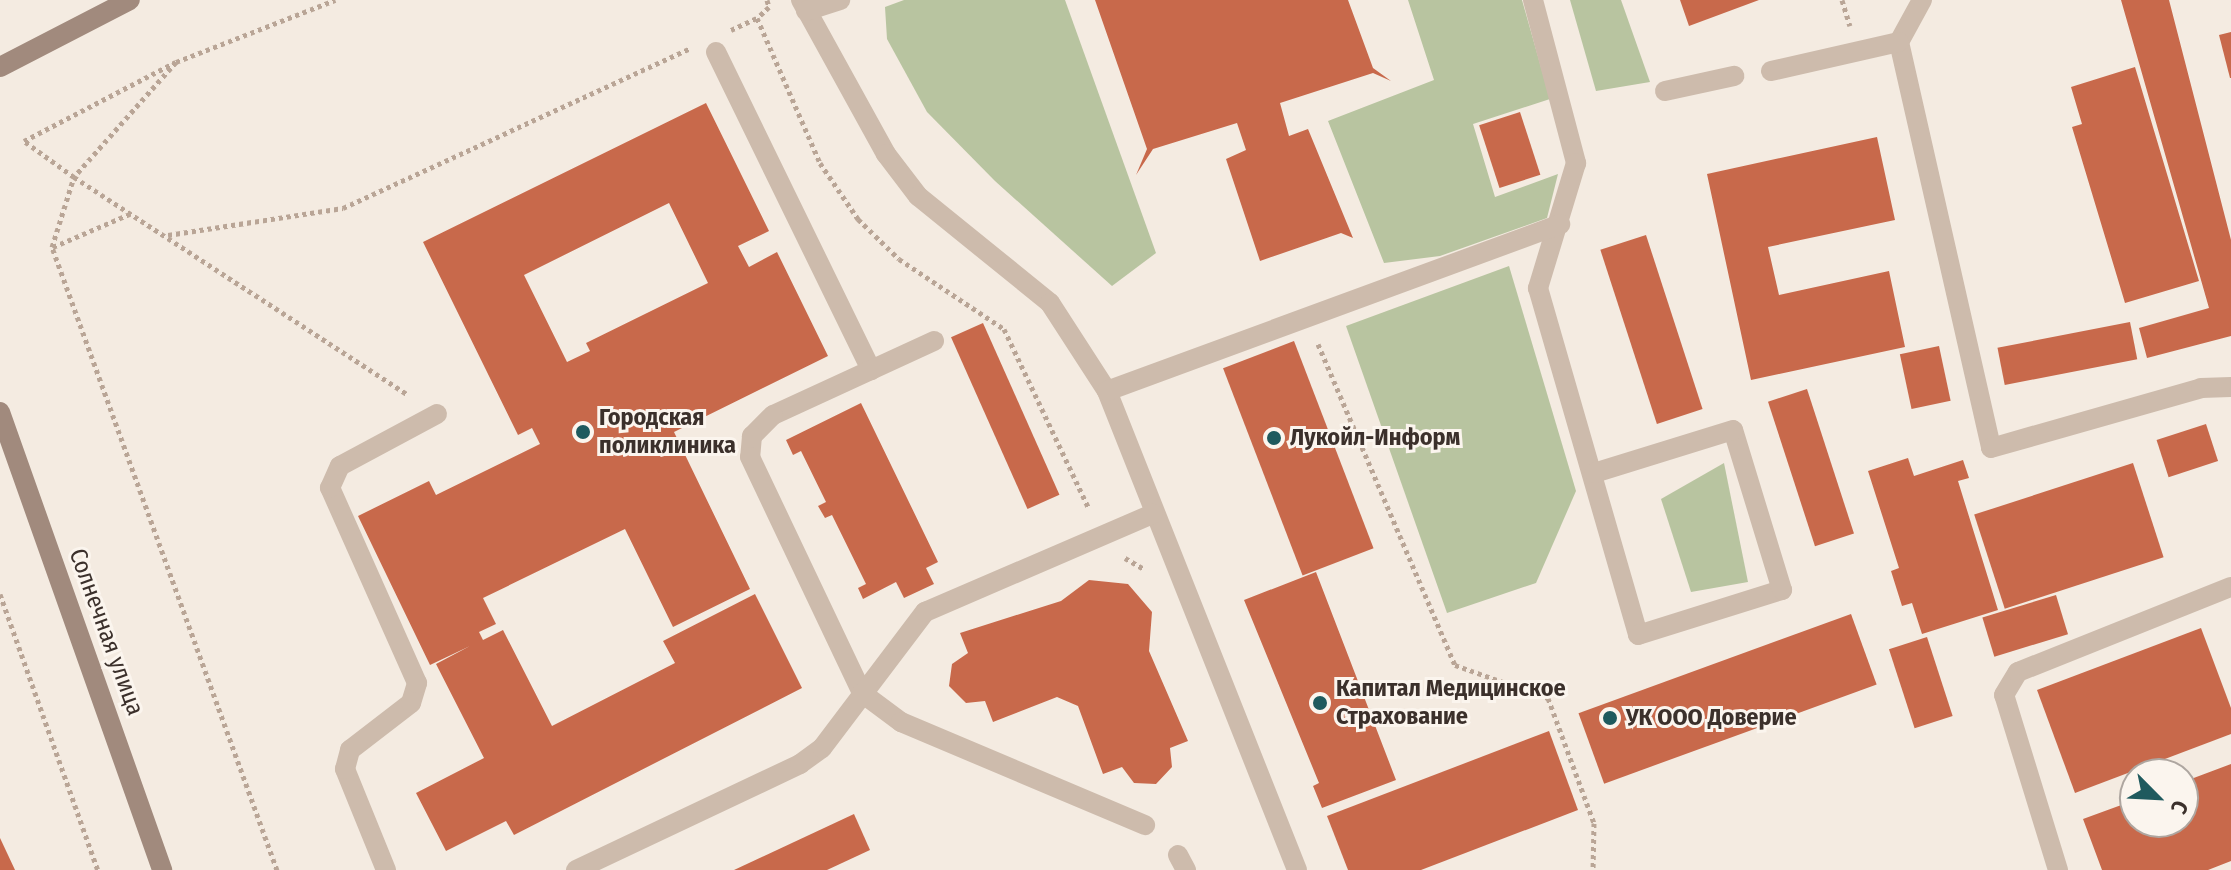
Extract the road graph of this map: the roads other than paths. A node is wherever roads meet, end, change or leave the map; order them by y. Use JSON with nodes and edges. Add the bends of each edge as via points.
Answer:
{"nodes":[{"id":1,"x":130,"y":0,"type":"edge"},
{"id":2,"x":840,"y":0,"type":"edge"},
{"id":3,"x":1533,"y":0,"type":"edge"},
{"id":4,"x":1922,"y":0,"type":"edge"},
{"id":5,"x":804,"y":6,"type":"edge"},
{"id":6,"x":1899,"y":42,"type":"junction"},
{"id":7,"x":710,"y":44,"type":"road end"},
{"id":8,"x":0,"y":67,"type":"edge"},
{"id":9,"x":1771,"y":71,"type":"dead end"},
{"id":10,"x":1734,"y":76,"type":"dead end"},
{"id":11,"x":1665,"y":91,"type":"dead end"},
{"id":12,"x":1560,"y":224,"type":"junction"},
{"id":13,"x":934,"y":341,"type":"dead end"},
{"id":14,"x":871,"y":370,"type":"junction"},
{"id":15,"x":2231,"y":387,"type":"edge"},
{"id":16,"x":1107,"y":391,"type":"junction"},
{"id":17,"x":0,"y":412,"type":"edge"},
{"id":18,"x":437,"y":414,"type":"dead end"},
{"id":19,"x":1594,"y":473,"type":"junction"},
{"id":20,"x":1153,"y":514,"type":"junction"},
{"id":21,"x":2231,"y":587,"type":"edge"},
{"id":22,"x":862,"y":693,"type":"junction"},
{"id":23,"x":1145,"y":825,"type":"dead end"},
{"id":24,"x":162,"y":870,"type":"edge"},
{"id":25,"x":386,"y":870,"type":"edge"},
{"id":26,"x":576,"y":870,"type":"edge"},
{"id":27,"x":1297,"y":870,"type":"edge"},
{"id":28,"x":2058,"y":870,"type":"edge"}],
"edges":[{"from":1,"to":8,"type":"street"},
{"from":2,"to":5,"type":"lane"},
{"from":3,"to":12,"type":"lane","via":[[1576,163]]},
{"from":4,"to":6,"type":"lane"},
{"from":5,"to":16,"type":"lane","via":[[886,154],[918,196],[1050,303]]},
{"from":6,"to":9,"type":"lane"},
{"from":6,"to":15,"type":"lane","via":[[1991,448],[2201,388]]},
{"from":7,"to":14,"type":"lane"},
{"from":10,"to":11,"type":"lane"},
{"from":12,"to":16,"type":"lane"},
{"from":12,"to":19,"type":"lane","via":[[1538,288]]},
{"from":13,"to":14,"type":"lane"},
{"from":14,"to":22,"type":"lane","via":[[773,415],[752,436],[750,457]]},
{"from":16,"to":20,"type":"lane"},
{"from":17,"to":24,"type":"street","name":"Солнечная улица"},
{"from":18,"to":25,"type":"lane","via":[[340,466],[330,488],[417,683],[411,703],[350,750],[345,769]]},
{"from":19,"to":19,"type":"lane","via":[[1733,430],[1782,590],[1638,635]]},
{"from":20,"to":22,"type":"lane","via":[[925,612]]},
{"from":20,"to":27,"type":"lane"},
{"from":21,"to":28,"type":"lane","via":[[2018,672],[2004,695]]},
{"from":22,"to":23,"type":"lane","via":[[901,722]]},
{"from":22,"to":26,"type":"lane","via":[[822,748],[800,764]]}]}
